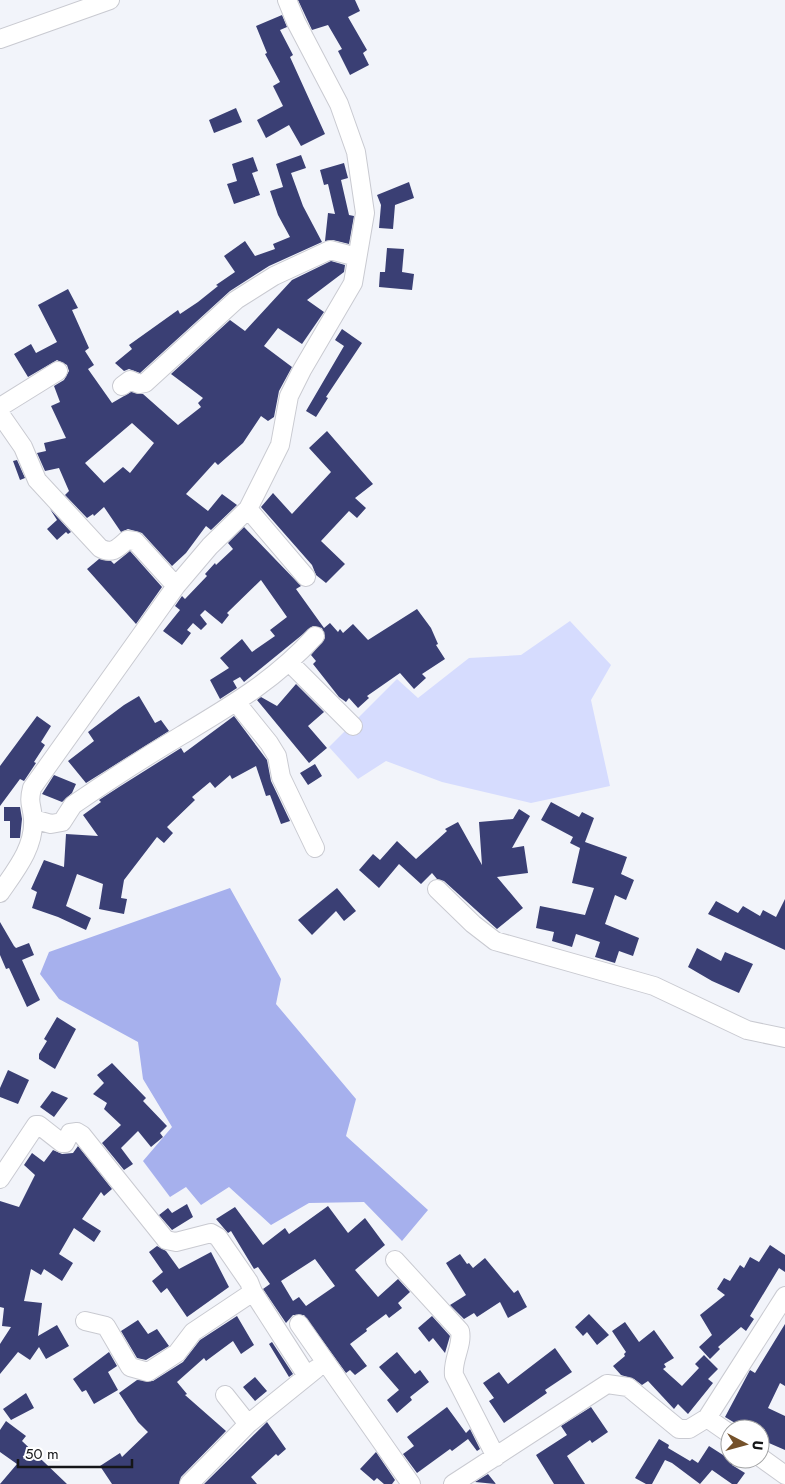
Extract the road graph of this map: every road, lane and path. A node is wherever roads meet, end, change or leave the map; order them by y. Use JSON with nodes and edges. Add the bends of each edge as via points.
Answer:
{"nodes":[{"id":1,"x":109,"y":0,"type":"edge"},
{"id":2,"x":287,"y":0,"type":"edge"},
{"id":3,"x":0,"y":39,"type":"edge"},
{"id":4,"x":358,"y":257,"type":"junction"},
{"id":5,"x":58,"y":371,"type":"dead end"},
{"id":6,"x":122,"y":386,"type":"dead end"},
{"id":7,"x":0,"y":407,"type":"edge"},
{"id":8,"x":0,"y":414,"type":"edge"},
{"id":9,"x":248,"y":509,"type":"junction"},
{"id":10,"x":306,"y":577,"type":"dead end"},
{"id":11,"x":176,"y":586,"type":"junction"},
{"id":12,"x":315,"y":636,"type":"dead end"},
{"id":13,"x":290,"y":663,"type":"junction"},
{"id":14,"x":236,"y":702,"type":"junction"},
{"id":15,"x":353,"y":726,"type":"dead end"},
{"id":16,"x":33,"y":819,"type":"junction"},
{"id":17,"x":315,"y":848,"type":"dead end"},
{"id":18,"x":437,"y":889,"type":"dead end"},
{"id":19,"x":0,"y":893,"type":"edge"},
{"id":20,"x":785,"y":1038,"type":"edge"},
{"id":21,"x":0,"y":1179,"type":"edge"},
{"id":22,"x":395,"y":1260,"type":"dead end"},
{"id":23,"x":253,"y":1292,"type":"junction"},
{"id":24,"x":785,"y":1296,"type":"edge"},
{"id":25,"x":85,"y":1321,"type":"dead end"},
{"id":26,"x":299,"y":1324,"type":"dead end"},
{"id":27,"x":326,"y":1362,"type":"junction"},
{"id":28,"x":307,"y":1376,"type":"junction"},
{"id":29,"x":225,"y":1395,"type":"dead end"},
{"id":30,"x":707,"y":1418,"type":"junction"},
{"id":31,"x":248,"y":1424,"type":"junction"},
{"id":32,"x":720,"y":1427,"type":"edge"},
{"id":33,"x":496,"y":1457,"type":"junction"},
{"id":34,"x":770,"y":1464,"type":"edge"},
{"id":35,"x":785,"y":1475,"type":"edge"},
{"id":36,"x":189,"y":1484,"type":"edge"},
{"id":37,"x":411,"y":1484,"type":"edge"},
{"id":38,"x":453,"y":1484,"type":"edge"}],
"edges":[{"from":1,"to":3,"type":"street"},
{"from":2,"to":4,"type":"street","via":[[339,104],[356,152],[365,213]]},
{"from":4,"to":6,"type":"street","via":[[330,250],[274,276],[236,300],[145,383],[130,380]]},
{"from":4,"to":9,"type":"street","via":[[353,284],[289,396],[280,445]]},
{"from":5,"to":7,"type":"street"},
{"from":8,"to":11,"type":"street","via":[[23,447],[37,480],[100,548],[114,552],[127,540],[135,541]]},
{"from":9,"to":10,"type":"street"},
{"from":9,"to":11,"type":"street"},
{"from":11,"to":16,"type":"street","via":[[32,788],[29,803]]},
{"from":12,"to":13,"type":"street"},
{"from":13,"to":14,"type":"street"},
{"from":13,"to":15,"type":"street"},
{"from":14,"to":16,"type":"street","via":[[90,793],[73,805],[62,822],[51,824]]},
{"from":14,"to":17,"type":"street","via":[[269,743],[281,777]]},
{"from":16,"to":19,"type":"street","via":[[30,844]]},
{"from":18,"to":20,"type":"street","via":[[473,924],[495,940],[654,986],[747,1030]]},
{"from":21,"to":23,"type":"street","via":[[36,1125],[62,1143],[70,1133],[77,1132],[166,1240],[176,1242],[211,1233],[218,1237],[250,1282]]},
{"from":22,"to":33,"type":"street","via":[[460,1331],[454,1375]]},
{"from":23,"to":25,"type":"street","via":[[193,1332],[177,1353],[148,1372],[130,1367],[106,1326]]},
{"from":23,"to":28,"type":"street"},
{"from":24,"to":30,"type":"street"},
{"from":26,"to":27,"type":"street"},
{"from":27,"to":28,"type":"street"},
{"from":27,"to":37,"type":"street"},
{"from":28,"to":31,"type":"street"},
{"from":29,"to":31,"type":"street"},
{"from":30,"to":32,"type":"street"},
{"from":30,"to":33,"type":"street","via":[[689,1429],[679,1429],[628,1387],[608,1384]]},
{"from":31,"to":36,"type":"street"},
{"from":33,"to":38,"type":"street"},
{"from":34,"to":35,"type":"street"}]}
